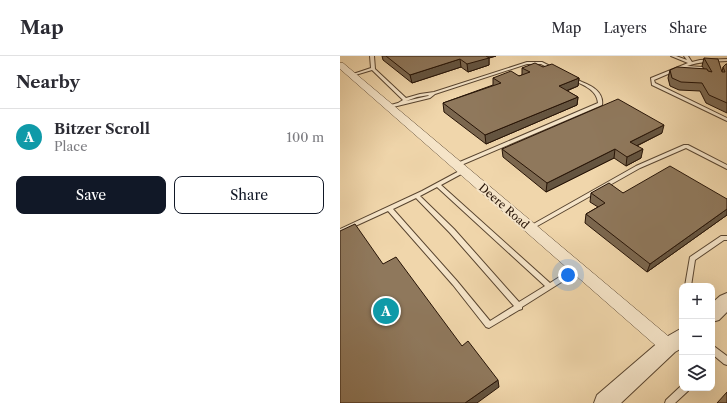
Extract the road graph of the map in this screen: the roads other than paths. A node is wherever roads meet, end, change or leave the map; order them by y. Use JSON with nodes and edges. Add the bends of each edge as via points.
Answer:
{"nodes":[{"id":1,"x":372,"y":56,"type":"edge"},
{"id":2,"x":673,"y":56,"type":"edge"},
{"id":3,"x":686,"y":56,"type":"edge"},
{"id":4,"x":706,"y":56,"type":"edge"},
{"id":5,"x":726,"y":58,"type":"edge"},
{"id":6,"x":710,"y":61,"type":"junction"},
{"id":7,"x":691,"y":63,"type":"junction"},
{"id":8,"x":340,"y":65,"type":"edge"},
{"id":9,"x":682,"y":67,"type":"junction"},
{"id":10,"x":703,"y":68,"type":"edge"},
{"id":11,"x":373,"y":69,"type":"junction"},
{"id":12,"x":560,"y":72,"type":"edge"},
{"id":13,"x":352,"y":75,"type":"junction"},
{"id":14,"x":567,"y":75,"type":"edge"},
{"id":15,"x":434,"y":93,"type":"junction"},
{"id":16,"x":405,"y":100,"type":"junction"},
{"id":17,"x":394,"y":106,"type":"junction"},
{"id":18,"x":727,"y":120,"type":"edge"},
{"id":19,"x":727,"y":167,"type":"edge"},
{"id":20,"x":460,"y":168,"type":"junction"},
{"id":21,"x":438,"y":184,"type":"junction"},
{"id":22,"x":417,"y":196,"type":"junction"},
{"id":23,"x":390,"y":208,"type":"junction"},
{"id":24,"x":530,"y":228,"type":"junction"},
{"id":25,"x":340,"y":231,"type":"edge"},
{"id":26,"x":727,"y":238,"type":"edge"},
{"id":27,"x":577,"y":269,"type":"junction"},
{"id":28,"x":688,"y":283,"type":"edge"},
{"id":29,"x":550,"y":287,"type":"junction"},
{"id":30,"x":727,"y":302,"type":"edge"},
{"id":31,"x":520,"y":307,"type":"junction"},
{"id":32,"x":715,"y":312,"type":"edge"},
{"id":33,"x":675,"y":342,"type":"edge"},
{"id":34,"x":715,"y":351,"type":"edge"},
{"id":35,"x":727,"y":361,"type":"edge"},
{"id":36,"x":682,"y":391,"type":"edge"},
{"id":37,"x":605,"y":403,"type":"edge"},
{"id":38,"x":669,"y":403,"type":"edge"}],
"edges":[{"from":1,"to":11,"type":"lane"},
{"from":2,"to":7,"type":"lane"},
{"from":3,"to":7,"type":"lane"},
{"from":4,"to":6,"type":"lane"},
{"from":5,"to":6,"type":"lane"},
{"from":6,"to":7,"type":"lane"},
{"from":7,"to":9,"type":"lane"},
{"from":8,"to":13,"type":"street","name":"Deere Road"},
{"from":9,"to":10,"type":"lane"},
{"from":9,"to":18,"type":"lane","via":[[652,79],[653,84]]},
{"from":11,"to":13,"type":"lane"},
{"from":11,"to":16,"type":"lane"},
{"from":12,"to":15,"type":"lane","via":[[542,63],[527,63]]},
{"from":13,"to":17,"type":"street","name":"Deere Road"},
{"from":14,"to":20,"type":"lane","via":[[594,90],[599,95],[600,104]]},
{"from":15,"to":16,"type":"lane"},
{"from":15,"to":17,"type":"lane","via":[[429,97]]},
{"from":16,"to":17,"type":"lane"},
{"from":17,"to":20,"type":"street","name":"Deere Road"},
{"from":19,"to":24,"type":"lane","via":[[686,146],[638,167]]},
{"from":20,"to":21,"type":"lane"},
{"from":20,"to":24,"type":"street","name":"Deere Road"},
{"from":21,"to":22,"type":"lane"},
{"from":21,"to":29,"type":"lane"},
{"from":22,"to":23,"type":"lane"},
{"from":22,"to":31,"type":"lane"},
{"from":23,"to":25,"type":"lane"},
{"from":23,"to":31,"type":"lane","via":[[489,326]]},
{"from":24,"to":27,"type":"street","name":"Deere Road"},
{"from":26,"to":28,"type":"lane","via":[[723,238],[692,259]]},
{"from":27,"to":29,"type":"lane"},
{"from":27,"to":33,"type":"street","name":"Deere Road"},
{"from":29,"to":31,"type":"lane"},
{"from":30,"to":32,"type":"street"},
{"from":33,"to":37,"type":"street"},
{"from":34,"to":35,"type":"lane"},
{"from":36,"to":38,"type":"lane"}]}
